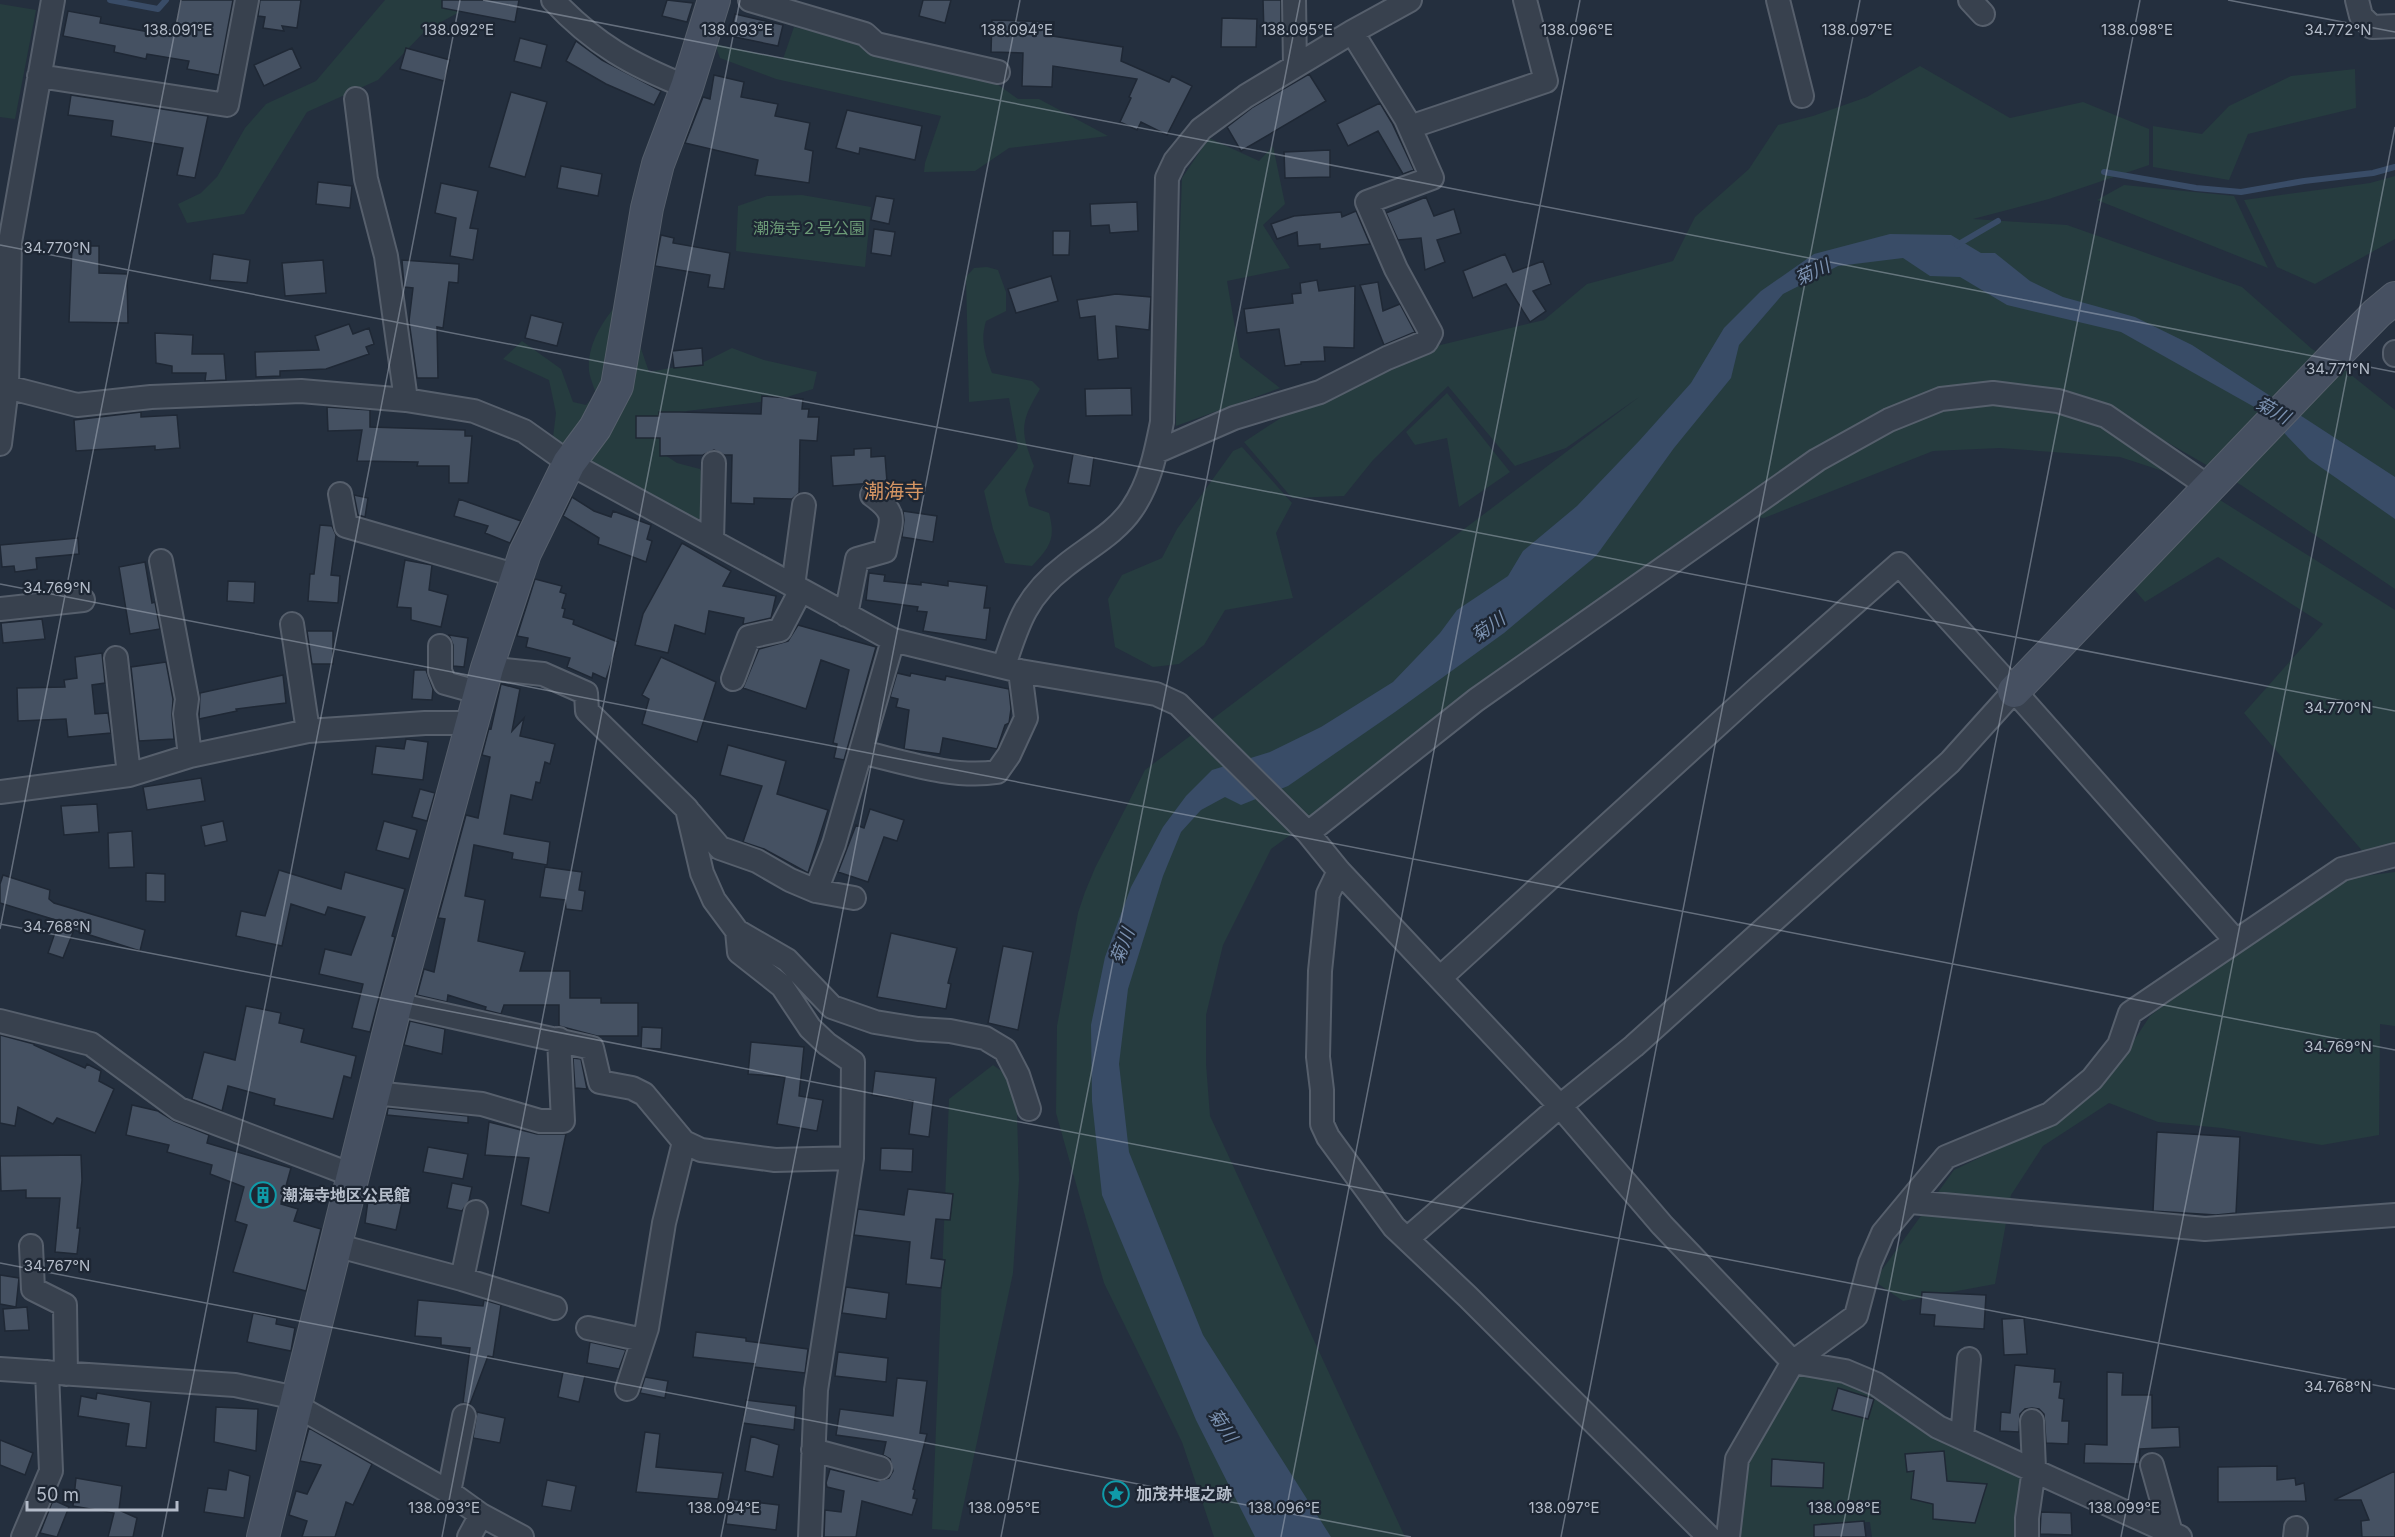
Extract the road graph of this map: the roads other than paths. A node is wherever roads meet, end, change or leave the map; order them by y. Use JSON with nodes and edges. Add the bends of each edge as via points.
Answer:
{"nodes":[{"id":1,"x":53,"y":0,"type":"edge"},
{"id":2,"x":247,"y":0,"type":"edge"},
{"id":3,"x":553,"y":0,"type":"edge"},
{"id":4,"x":714,"y":0,"type":"edge"},
{"id":5,"x":750,"y":0,"type":"edge"},
{"id":6,"x":1294,"y":0,"type":"edge"},
{"id":7,"x":1410,"y":0,"type":"edge"},
{"id":8,"x":1525,"y":0,"type":"edge"},
{"id":9,"x":1778,"y":0,"type":"edge"},
{"id":10,"x":2357,"y":0,"type":"edge"},
{"id":11,"x":2395,"y":26,"type":"edge"},
{"id":12,"x":1352,"y":32,"type":"junction"},
{"id":13,"x":1295,"y":66,"type":"junction"},
{"id":14,"x":998,"y":72,"type":"dead end"},
{"id":15,"x":39,"y":76,"type":"junction"},
{"id":16,"x":687,"y":87,"type":"junction"},
{"id":17,"x":1802,"y":96,"type":"dead end"},
{"id":18,"x":356,"y":99,"type":"dead end"},
{"id":19,"x":1410,"y":127,"type":"junction"},
{"id":20,"x":2395,"y":298,"type":"edge"},
{"id":21,"x":3,"y":386,"type":"edge"},
{"id":22,"x":406,"y":400,"type":"junction"},
{"id":23,"x":0,"y":444,"type":"edge"},
{"id":24,"x":1156,"y":452,"type":"junction"},
{"id":25,"x":570,"y":463,"type":"junction"},
{"id":26,"x":714,"y":463,"type":"dead end"},
{"id":27,"x":2212,"y":483,"type":"junction"},
{"id":28,"x":340,"y":494,"type":"dead end"},
{"id":29,"x":872,"y":495,"type":"dead end"},
{"id":30,"x":804,"y":505,"type":"dead end"},
{"id":31,"x":712,"y":541,"type":"junction"},
{"id":32,"x":161,"y":561,"type":"dead end"},
{"id":33,"x":518,"y":576,"type":"junction"},
{"id":34,"x":797,"y":588,"type":"junction"},
{"id":35,"x":83,"y":600,"type":"dead end"},
{"id":36,"x":0,"y":609,"type":"edge"},
{"id":37,"x":846,"y":615,"type":"junction"},
{"id":38,"x":292,"y":624,"type":"dead end"},
{"id":39,"x":893,"y":640,"type":"junction"},
{"id":40,"x":440,"y":646,"type":"dead end"},
{"id":41,"x":116,"y":658,"type":"dead end"},
{"id":42,"x":1012,"y":669,"type":"junction"},
{"id":43,"x":734,"y":679,"type":"dead end"},
{"id":44,"x":484,"y":681,"type":"junction"},
{"id":45,"x":2014,"y":691,"type":"junction"},
{"id":46,"x":474,"y":723,"type":"junction"},
{"id":47,"x":308,"y":731,"type":"junction"},
{"id":48,"x":861,"y":752,"type":"junction"},
{"id":49,"x":190,"y":756,"type":"junction"},
{"id":50,"x":129,"y":775,"type":"junction"},
{"id":51,"x":0,"y":792,"type":"edge"},
{"id":52,"x":687,"y":810,"type":"junction"},
{"id":53,"x":1304,"y":829,"type":"junction"},
{"id":54,"x":2395,"y":855,"type":"edge"},
{"id":55,"x":1339,"y":871,"type":"junction"},
{"id":56,"x":816,"y":891,"type":"junction"},
{"id":57,"x":854,"y":898,"type":"dead end"},
{"id":58,"x":737,"y":931,"type":"junction"},
{"id":59,"x":2236,"y":941,"type":"junction"},
{"id":60,"x":1440,"y":978,"type":"junction"},
{"id":61,"x":396,"y":1004,"type":"junction"},
{"id":62,"x":0,"y":1021,"type":"edge"},
{"id":63,"x":559,"y":1039,"type":"junction"},
{"id":64,"x":374,"y":1093,"type":"junction"},
{"id":65,"x":1560,"y":1106,"type":"junction"},
{"id":66,"x":1029,"y":1109,"type":"dead end"},
{"id":67,"x":684,"y":1142,"type":"junction"},
{"id":68,"x":852,"y":1158,"type":"junction"},
{"id":69,"x":352,"y":1175,"type":"junction"},
{"id":70,"x":1911,"y":1202,"type":"junction"},
{"id":71,"x":476,"y":1212,"type":"dead end"},
{"id":72,"x":2395,"y":1215,"type":"edge"},
{"id":73,"x":1407,"y":1239,"type":"junction"},
{"id":74,"x":335,"y":1245,"type":"junction"},
{"id":75,"x":31,"y":1246,"type":"dead end"},
{"id":76,"x":462,"y":1279,"type":"junction"},
{"id":77,"x":555,"y":1308,"type":"dead end"},
{"id":78,"x":588,"y":1328,"type":"dead end"},
{"id":79,"x":643,"y":1340,"type":"junction"},
{"id":80,"x":1969,"y":1359,"type":"dead end"},
{"id":81,"x":1793,"y":1362,"type":"junction"},
{"id":82,"x":0,"y":1369,"type":"edge"},
{"id":83,"x":56,"y":1373,"type":"junction"},
{"id":84,"x":627,"y":1389,"type":"dead end"},
{"id":85,"x":296,"y":1401,"type":"junction"},
{"id":86,"x":464,"y":1416,"type":"dead end"},
{"id":87,"x":2032,"y":1421,"type":"dead end"},
{"id":88,"x":1962,"y":1437,"type":"junction"},
{"id":89,"x":813,"y":1450,"type":"junction"},
{"id":90,"x":2152,"y":1465,"type":"dead end"},
{"id":91,"x":880,"y":1468,"type":"dead end"},
{"id":92,"x":2034,"y":1469,"type":"junction"},
{"id":93,"x":449,"y":1492,"type":"junction"},
{"id":94,"x":482,"y":1515,"type":"junction"},
{"id":95,"x":2176,"y":1535,"type":"edge"},
{"id":96,"x":23,"y":1537,"type":"edge"},
{"id":97,"x":263,"y":1537,"type":"edge"},
{"id":98,"x":469,"y":1537,"type":"edge"},
{"id":99,"x":522,"y":1537,"type":"edge"},
{"id":100,"x":810,"y":1537,"type":"edge"},
{"id":101,"x":1709,"y":1537,"type":"edge"},
{"id":102,"x":1728,"y":1537,"type":"edge"},
{"id":103,"x":2027,"y":1537,"type":"edge"}],
"edges":[{"from":1,"to":15,"type":"street"},
{"from":2,"to":15,"type":"street","via":[[227,105]]},
{"from":3,"to":16,"type":"street","via":[[617,55]]},
{"from":4,"to":16,"type":"street"},
{"from":5,"to":14,"type":"street","via":[[865,33],[876,44]]},
{"from":6,"to":13,"type":"street"},
{"from":7,"to":12,"type":"street"},
{"from":8,"to":19,"type":"street","via":[[1545,81]]},
{"from":9,"to":17,"type":"street"},
{"from":10,"to":11,"type":"street","via":[[2361,16],[2372,27]]},
{"from":12,"to":13,"type":"street"},
{"from":12,"to":19,"type":"street"},
{"from":13,"to":24,"type":"street","via":[[1201,129],[1175,161],[1167,178],[1162,422]]},
{"from":15,"to":21,"type":"street","via":[[10,242]]},
{"from":16,"to":25,"type":"street","via":[[658,164],[647,208],[617,386],[595,428]]},
{"from":18,"to":22,"type":"street","via":[[366,179],[386,256]]},
{"from":19,"to":24,"type":"street","via":[[1432,178],[1367,202],[1396,269],[1431,333],[1426,342],[1320,392],[1234,418]]},
{"from":20,"to":27,"type":"street"},
{"from":21,"to":22,"type":"street","via":[[77,405],[151,397],[301,391]]},
{"from":21,"to":23,"type":"street"},
{"from":22,"to":25,"type":"street","via":[[474,411],[524,431]]},
{"from":24,"to":42,"type":"street","via":[[1132,510],[1040,588],[1018,622]]},
{"from":25,"to":31,"type":"street"},
{"from":25,"to":33,"type":"street","via":[[525,553]]},
{"from":26,"to":31,"type":"street"},
{"from":27,"to":45,"type":"street"},
{"from":27,"to":53,"type":"street","via":[[2106,416],[2058,401],[1993,393],[1941,399],[1889,420],[1817,460],[1476,700]]},
{"from":28,"to":33,"type":"street","via":[[346,526]]},
{"from":29,"to":37,"type":"street","via":[[891,514],[885,551],[857,559]]},
{"from":30,"to":34,"type":"street"},
{"from":31,"to":34,"type":"street"},
{"from":32,"to":49,"type":"street","via":[[187,699]]},
{"from":33,"to":44,"type":"street"},
{"from":34,"to":37,"type":"street"},
{"from":34,"to":43,"type":"street","via":[[780,630],[749,638]]},
{"from":35,"to":36,"type":"street"},
{"from":37,"to":39,"type":"street"},
{"from":38,"to":47,"type":"street"},
{"from":39,"to":42,"type":"street"},
{"from":39,"to":48,"type":"street"},
{"from":40,"to":44,"type":"street","via":[[440,671],[446,683]]},
{"from":41,"to":50,"type":"street"},
{"from":42,"to":48,"type":"street","via":[[1026,718],[997,772],[933,768]]},
{"from":42,"to":53,"type":"street","via":[[1156,694],[1178,704]]},
{"from":44,"to":46,"type":"street"},
{"from":44,"to":52,"type":"street","via":[[543,674],[586,693],[587,711]]},
{"from":45,"to":59,"type":"street"},
{"from":45,"to":60,"type":"street","via":[[1899,564]]},
{"from":45,"to":65,"type":"street","via":[[1950,762],[1642,1038]]},
{"from":46,"to":47,"type":"street"},
{"from":46,"to":61,"type":"street"},
{"from":47,"to":49,"type":"street"},
{"from":48,"to":56,"type":"street"},
{"from":49,"to":50,"type":"street"},
{"from":50,"to":51,"type":"street"},
{"from":52,"to":56,"type":"street","via":[[720,848],[757,861]]},
{"from":52,"to":58,"type":"street","via":[[702,873],[714,900]]},
{"from":53,"to":55,"type":"street"},
{"from":54,"to":59,"type":"street","via":[[2342,869]]},
{"from":55,"to":60,"type":"street"},
{"from":55,"to":73,"type":"street","via":[[1328,894],[1320,971],[1318,1057],[1322,1124],[1394,1227]]},
{"from":56,"to":57,"type":"street"},
{"from":58,"to":66,"type":"street","via":[[787,960],[832,1007],[875,1022],[985,1038],[1005,1050]]},
{"from":58,"to":68,"type":"street","via":[[739,952],[782,986],[810,1028],[853,1062]]},
{"from":59,"to":70,"type":"street","via":[[2130,1013],[2119,1045],[2092,1079],[2050,1114],[1946,1157]]},
{"from":60,"to":65,"type":"street"},
{"from":61,"to":63,"type":"street"},
{"from":61,"to":64,"type":"street"},
{"from":62,"to":69,"type":"street","via":[[91,1044],[178,1109]]},
{"from":63,"to":64,"type":"street","via":[[563,1121],[540,1121],[482,1104]]},
{"from":63,"to":67,"type":"street","via":[[592,1047],[600,1082],[644,1094]]},
{"from":64,"to":69,"type":"street"},
{"from":65,"to":73,"type":"street"},
{"from":65,"to":81,"type":"street","via":[[1662,1225]]},
{"from":67,"to":68,"type":"street","via":[[701,1150],[775,1160]]},
{"from":67,"to":79,"type":"street","via":[[664,1223]]},
{"from":68,"to":89,"type":"street","via":[[816,1390]]},
{"from":69,"to":74,"type":"street"},
{"from":70,"to":72,"type":"street","via":[[2205,1229]]},
{"from":70,"to":81,"type":"street","via":[[1883,1233],[1870,1263],[1856,1316]]},
{"from":71,"to":76,"type":"street"},
{"from":73,"to":101,"type":"street"},
{"from":74,"to":76,"type":"street"},
{"from":74,"to":85,"type":"street"},
{"from":75,"to":83,"type":"street","via":[[33,1289],[65,1305]]},
{"from":76,"to":77,"type":"street"},
{"from":78,"to":79,"type":"street"},
{"from":79,"to":84,"type":"street"},
{"from":80,"to":88,"type":"street"},
{"from":81,"to":88,"type":"street","via":[[1845,1371],[1876,1384],[1938,1426]]},
{"from":81,"to":102,"type":"street","via":[[1737,1459]]},
{"from":82,"to":83,"type":"street"},
{"from":83,"to":85,"type":"street","via":[[235,1384]]},
{"from":83,"to":96,"type":"street","via":[[51,1471]]},
{"from":85,"to":93,"type":"street"},
{"from":85,"to":97,"type":"street"},
{"from":86,"to":93,"type":"street"},
{"from":87,"to":92,"type":"street"},
{"from":88,"to":92,"type":"street"},
{"from":89,"to":91,"type":"street"},
{"from":89,"to":100,"type":"street"},
{"from":90,"to":95,"type":"street"},
{"from":92,"to":95,"type":"street"},
{"from":92,"to":103,"type":"street"},
{"from":93,"to":94,"type":"street"},
{"from":94,"to":98,"type":"street"},
{"from":94,"to":99,"type":"street"}]}
